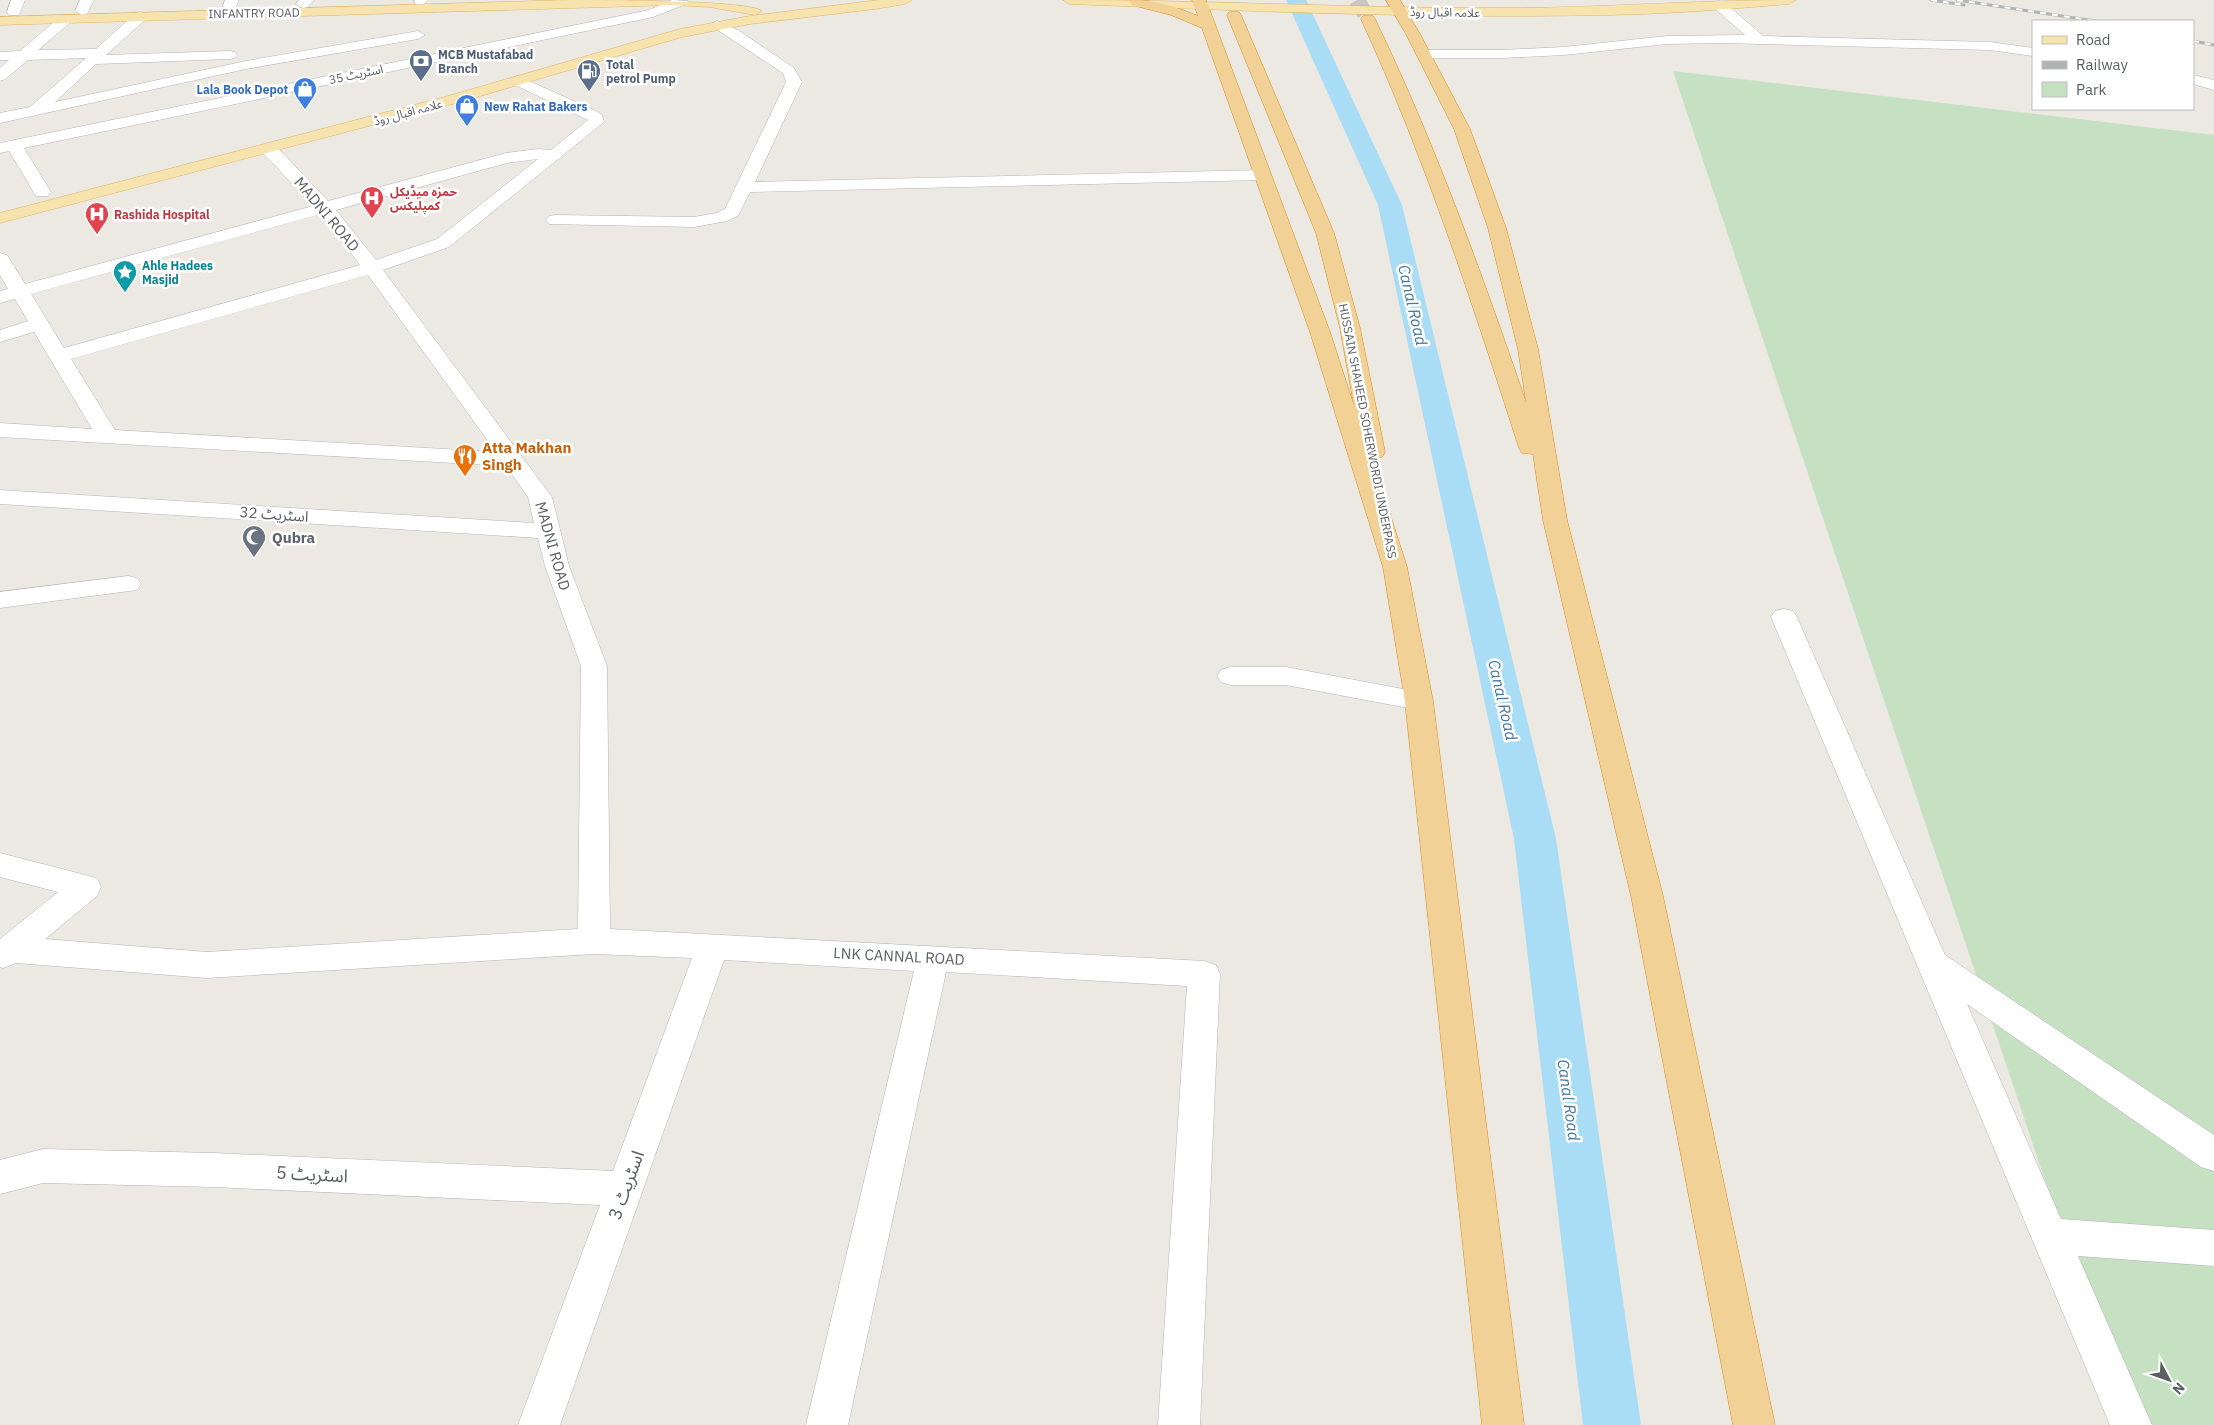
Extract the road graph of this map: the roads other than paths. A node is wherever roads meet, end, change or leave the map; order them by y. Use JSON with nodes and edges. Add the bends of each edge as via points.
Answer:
{"nodes":[{"id":1,"x":420,"y":0,"type":"edge"},
{"id":2,"x":436,"y":0,"type":"edge"},
{"id":3,"x":789,"y":0,"type":"edge"},
{"id":4,"x":866,"y":0,"type":"edge"},
{"id":5,"x":891,"y":0,"type":"edge"},
{"id":6,"x":1070,"y":0,"type":"edge"},
{"id":7,"x":1594,"y":0,"type":"edge"},
{"id":8,"x":1789,"y":0,"type":"edge"},
{"id":9,"x":681,"y":1,"type":"edge"},
{"id":10,"x":1476,"y":1,"type":"edge"},
{"id":11,"x":305,"y":2,"type":"edge"},
{"id":12,"x":1137,"y":2,"type":"junction"},
{"id":13,"x":1199,"y":2,"type":"edge"},
{"id":14,"x":231,"y":3,"type":"edge"},
{"id":15,"x":740,"y":4,"type":"edge"},
{"id":16,"x":1399,"y":4,"type":"edge"},
{"id":17,"x":84,"y":5,"type":"edge"},
{"id":18,"x":1719,"y":5,"type":"junction"},
{"id":19,"x":374,"y":6,"type":"junction"},
{"id":20,"x":11,"y":8,"type":"edge"},
{"id":21,"x":1461,"y":12,"type":"junction"},
{"id":22,"x":1234,"y":14,"type":"dead end"},
{"id":23,"x":141,"y":16,"type":"junction"},
{"id":24,"x":66,"y":19,"type":"junction"},
{"id":25,"x":1368,"y":19,"type":"tunnel mouth"},
{"id":26,"x":0,"y":20,"type":"edge"},
{"id":27,"x":723,"y":24,"type":"junction"},
{"id":28,"x":1209,"y":26,"type":"junction"},
{"id":29,"x":1413,"y":34,"type":"junction"},
{"id":30,"x":418,"y":35,"type":"dead end"},
{"id":31,"x":1758,"y":39,"type":"junction"},
{"id":32,"x":2032,"y":52,"type":"edge"},
{"id":33,"x":1423,"y":54,"type":"junction"},
{"id":34,"x":0,"y":56,"type":"edge"},
{"id":35,"x":25,"y":56,"type":"junction"},
{"id":36,"x":96,"y":57,"type":"junction"},
{"id":37,"x":246,"y":64,"type":"junction"},
{"id":38,"x":0,"y":76,"type":"edge"},
{"id":39,"x":2194,"y":80,"type":"edge"},
{"id":40,"x":518,"y":82,"type":"junction"},
{"id":41,"x":2214,"y":84,"type":"edge"},
{"id":42,"x":448,"y":94,"type":"junction"},
{"id":43,"x":36,"y":111,"type":"junction"},
{"id":44,"x":0,"y":118,"type":"edge"},
{"id":45,"x":5,"y":146,"type":"edge"},
{"id":46,"x":269,"y":149,"type":"junction"},
{"id":47,"x":554,"y":155,"type":"junction"},
{"id":48,"x":1262,"y":175,"type":"junction"},
{"id":49,"x":744,"y":187,"type":"junction"},
{"id":50,"x":42,"y":192,"type":"junction"},
{"id":51,"x":0,"y":202,"type":"edge"},
{"id":52,"x":326,"y":208,"type":"junction"},
{"id":53,"x":0,"y":218,"type":"edge"},
{"id":54,"x":555,"y":220,"type":"dead end"},
{"id":55,"x":0,"y":259,"type":"edge"},
{"id":56,"x":372,"y":268,"type":"junction"},
{"id":57,"x":20,"y":291,"type":"junction"},
{"id":58,"x":0,"y":297,"type":"edge"},
{"id":59,"x":40,"y":324,"type":"junction"},
{"id":60,"x":0,"y":336,"type":"edge"},
{"id":61,"x":59,"y":356,"type":"junction"},
{"id":62,"x":0,"y":430,"type":"edge"},
{"id":63,"x":107,"y":435,"type":"junction"},
{"id":64,"x":513,"y":460,"type":"junction"},
{"id":65,"x":0,"y":497,"type":"edge"},
{"id":66,"x":33,"y":499,"type":"junction"},
{"id":67,"x":0,"y":502,"type":"edge"},
{"id":68,"x":1555,"y":520,"type":"junction"},
{"id":69,"x":548,"y":531,"type":"junction"},
{"id":70,"x":1395,"y":567,"type":"junction"},
{"id":71,"x":128,"y":584,"type":"dead end"},
{"id":72,"x":0,"y":600,"type":"edge"},
{"id":73,"x":1784,"y":617,"type":"dead end"},
{"id":74,"x":1230,"y":676,"type":"dead end"},
{"id":75,"x":1419,"y":701,"type":"junction"},
{"id":76,"x":0,"y":865,"type":"edge"},
{"id":77,"x":594,"y":941,"type":"junction"},
{"id":78,"x":713,"y":946,"type":"junction"},
{"id":79,"x":5,"y":953,"type":"edge"},
{"id":80,"x":933,"y":958,"type":"junction"},
{"id":81,"x":1934,"y":964,"type":"junction"},
{"id":82,"x":2214,"y":1155,"type":"edge"},
{"id":83,"x":0,"y":1177,"type":"edge"},
{"id":84,"x":625,"y":1189,"type":"junction"},
{"id":85,"x":2050,"y":1236,"type":"junction"},
{"id":86,"x":2214,"y":1248,"type":"edge"},
{"id":87,"x":539,"y":1425,"type":"edge"},
{"id":88,"x":827,"y":1425,"type":"edge"},
{"id":89,"x":1179,"y":1425,"type":"edge"},
{"id":90,"x":1503,"y":1425,"type":"edge"},
{"id":91,"x":1754,"y":1425,"type":"edge"},
{"id":92,"x":2131,"y":1425,"type":"edge"}],
"edges":[{"from":1,"to":2,"type":"main road","name":"INFANTRY ROAD"},
{"from":1,"to":19,"type":"main road","name":"INFANTRY ROAD"},
{"from":3,"to":15,"type":"main road","name":"علامہ اقبال روڈ"},
{"from":4,"to":15,"type":"main road","name":"INFANTRY ROAD","via":[[764,12]]},
{"from":5,"to":27,"type":"main road","name":"علامہ اقبال روڈ","via":[[875,6]]},
{"from":6,"to":12,"type":"main road","name":"علامہ اقبال روڈ"},
{"from":7,"to":10,"type":"main road","name":"علامہ اقبال روڈ"},
{"from":8,"to":18,"type":"main road","name":"علامہ اقبال روڈ"},
{"from":9,"to":15,"type":"main road","name":"INFANTRY ROAD"},
{"from":9,"to":19,"type":"main road","name":"INFANTRY ROAD"},
{"from":9,"to":45,"type":"street","name":"اسٹریٹ 35","via":[[653,13]]},
{"from":10,"to":16,"type":"main road","name":"علامہ اقبال روڈ"},
{"from":11,"to":14,"type":"main road","name":"INFANTRY ROAD"},
{"from":11,"to":19,"type":"main road","name":"INFANTRY ROAD"},
{"from":12,"to":13,"type":"main road","name":"علامہ اقبال روڈ"},
{"from":12,"to":28,"type":"highway","via":[[1176,12]]},
{"from":13,"to":16,"type":"main road","name":"علامہ اقبال روڈ","via":[[1345,9]]},
{"from":13,"to":28,"type":"highway"},
{"from":14,"to":17,"type":"main road","name":"INFANTRY ROAD"},
{"from":15,"to":27,"type":"main road"},
{"from":15,"to":42,"type":"main road","name":"علامہ اقبال روڈ"},
{"from":16,"to":21,"type":"main road","name":"علامہ اقبال روڈ"},
{"from":16,"to":29,"type":"highway"},
{"from":17,"to":20,"type":"main road","name":"INFANTRY ROAD"},
{"from":18,"to":21,"type":"main road","name":"علامہ اقبال روڈ","via":[[1596,11]]},
{"from":18,"to":31,"type":"street"},
{"from":19,"to":23,"type":"main road","name":"INFANTRY ROAD"},
{"from":21,"to":29,"type":"main road","via":[[1430,22]]},
{"from":22,"to":70,"type":"highway","name":"HUSSAIN SHAHEED SOHERWORDI UNDERPASS","via":[[1325,233],[1350,328]]},
{"from":23,"to":24,"type":"main road","name":"INFANTRY ROAD"},
{"from":23,"to":36,"type":"street"},
{"from":24,"to":26,"type":"main road","name":"INFANTRY ROAD"},
{"from":24,"to":35,"type":"street"},
{"from":25,"to":68,"type":"highway","via":[[1413,115]]},
{"from":27,"to":40,"type":"main road","name":"علامہ اقبال روڈ","via":[[680,33]]},
{"from":27,"to":49,"type":"street","via":[[789,71],[794,82]]},
{"from":28,"to":48,"type":"highway"},
{"from":29,"to":33,"type":"highway"},
{"from":30,"to":37,"type":"street"},
{"from":31,"to":32,"type":"street","via":[[1990,46]]},
{"from":31,"to":33,"type":"street","via":[[1667,40],[1502,54]]},
{"from":33,"to":68,"type":"highway","via":[[1462,129],[1497,228],[1528,349]]},
{"from":34,"to":35,"type":"street"},
{"from":35,"to":36,"type":"street"},
{"from":35,"to":38,"type":"street"},
{"from":36,"to":37,"type":"street","via":[[249,54]]},
{"from":36,"to":43,"type":"street"},
{"from":37,"to":43,"type":"street"},
{"from":39,"to":41,"type":"street"},
{"from":40,"to":42,"type":"main road","name":"علامہ اقبال روڈ"},
{"from":40,"to":47,"type":"street","via":[[596,118],[596,122]]},
{"from":42,"to":46,"type":"main road","name":"علامہ اقبال روڈ"},
{"from":42,"to":50,"type":"main road","name":"علامہ اقبال روڈ"},
{"from":43,"to":44,"type":"street"},
{"from":43,"to":45,"type":"street"},
{"from":45,"to":50,"type":"street"},
{"from":46,"to":52,"type":"street","name":"MADNI ROAD"},
{"from":46,"to":53,"type":"main road","name":"علامہ اقبال روڈ"},
{"from":47,"to":52,"type":"street","via":[[506,158]]},
{"from":47,"to":56,"type":"street","via":[[443,242]]},
{"from":48,"to":49,"type":"street"},
{"from":48,"to":70,"type":"highway","via":[[1320,332]]},
{"from":49,"to":54,"type":"street","via":[[732,212],[694,222]]},
{"from":50,"to":51,"type":"main road","name":"علامہ اقبال روڈ"},
{"from":52,"to":56,"type":"street","name":"MADNI ROAD"},
{"from":52,"to":57,"type":"street"},
{"from":55,"to":57,"type":"street"},
{"from":56,"to":61,"type":"street"},
{"from":56,"to":64,"type":"street","name":"MADNI ROAD"},
{"from":57,"to":58,"type":"street"},
{"from":57,"to":59,"type":"street"},
{"from":59,"to":60,"type":"street"},
{"from":59,"to":61,"type":"street"},
{"from":61,"to":63,"type":"street"},
{"from":62,"to":63,"type":"street"},
{"from":63,"to":64,"type":"street"},
{"from":64,"to":69,"type":"street","name":"MADNI ROAD","via":[[540,498]]},
{"from":65,"to":66,"type":"street","name":"اسٹریٹ 32"},
{"from":66,"to":67,"type":"street"},
{"from":66,"to":69,"type":"street","name":"اسٹریٹ 32"},
{"from":68,"to":91,"type":"highway","via":[[1647,896]]},
{"from":69,"to":77,"type":"street","name":"MADNI ROAD","via":[[556,566],[594,666]]},
{"from":70,"to":75,"type":"highway"},
{"from":71,"to":72,"type":"street"},
{"from":73,"to":81,"type":"street"},
{"from":74,"to":75,"type":"street","via":[[1286,676]]},
{"from":75,"to":90,"type":"highway"},
{"from":76,"to":79,"type":"street","via":[[86,887]]},
{"from":77,"to":78,"type":"street","name":"LNK CANNAL ROAD"},
{"from":77,"to":79,"type":"street","name":"LNK CANNAL ROAD","via":[[207,965]]},
{"from":78,"to":80,"type":"street","name":"LNK CANNAL ROAD"},
{"from":78,"to":84,"type":"street","name":"اسٹریٹ 3"},
{"from":80,"to":88,"type":"street"},
{"from":80,"to":89,"type":"street","name":"LNK CANNAL ROAD","via":[[1204,974]]},
{"from":81,"to":82,"type":"street"},
{"from":81,"to":85,"type":"street"},
{"from":83,"to":84,"type":"street","name":"اسٹریٹ 5","via":[[52,1166],[214,1170]]},
{"from":84,"to":87,"type":"street","name":"اسٹریٹ 3"},
{"from":85,"to":86,"type":"street"},
{"from":85,"to":92,"type":"street"}]}
